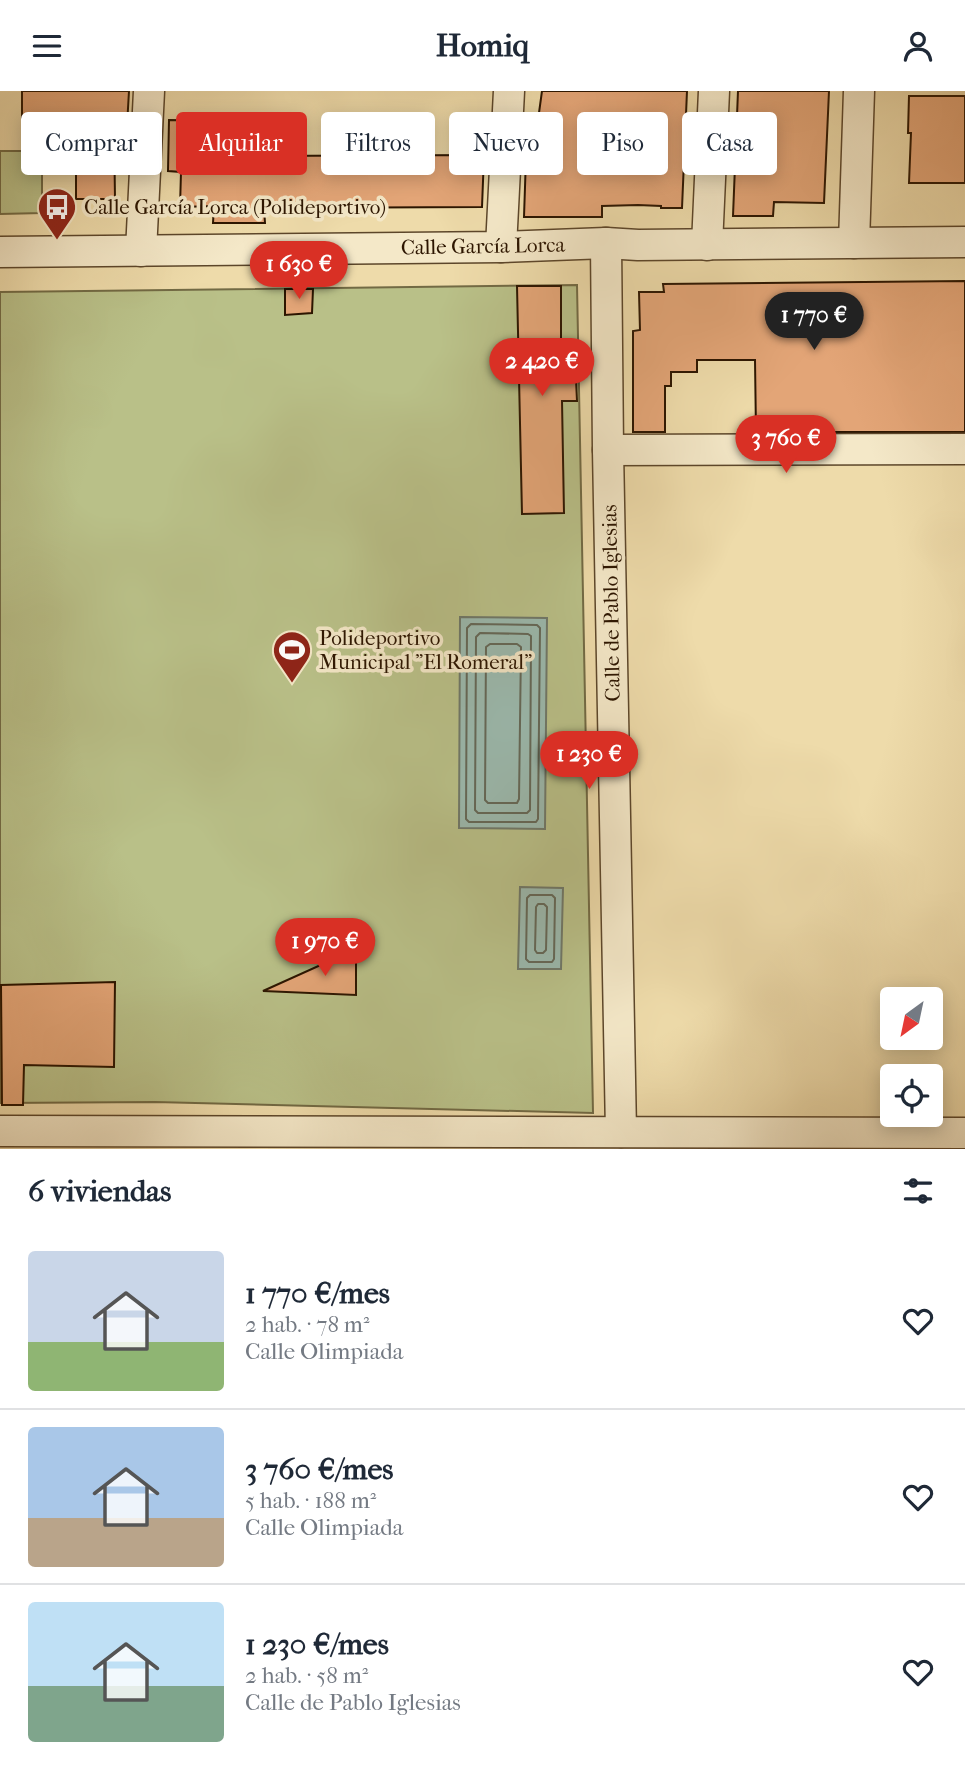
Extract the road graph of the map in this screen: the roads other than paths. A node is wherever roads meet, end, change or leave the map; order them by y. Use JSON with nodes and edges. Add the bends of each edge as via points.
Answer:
{"nodes":[{"id":1,"x":149,"y":91,"type":"edge"},
{"id":2,"x":509,"y":91,"type":"edge"},
{"id":3,"x":713,"y":91,"type":"edge"},
{"id":4,"x":859,"y":91,"type":"edge"},
{"id":5,"x":965,"y":242,"type":"edge"},
{"id":6,"x":606,"y":243,"type":"junction"},
{"id":7,"x":855,"y":243,"type":"junction"},
{"id":8,"x":707,"y":245,"type":"junction"},
{"id":9,"x":501,"y":247,"type":"junction"},
{"id":10,"x":141,"y":251,"type":"junction"},
{"id":11,"x":0,"y":252,"type":"edge"},
{"id":12,"x":965,"y":449,"type":"edge"},
{"id":13,"x":608,"y":450,"type":"junction"},
{"id":14,"x":0,"y":1131,"type":"edge"},
{"id":15,"x":621,"y":1132,"type":"junction"},
{"id":16,"x":965,"y":1133,"type":"edge"}],
"edges":[{"from":1,"to":10,"type":"street"},
{"from":2,"to":9,"type":"street"},
{"from":3,"to":8,"type":"street"},
{"from":4,"to":7,"type":"street"},
{"from":5,"to":7,"type":"street","name":"Calle García Lorca"},
{"from":6,"to":8,"type":"street","name":"Calle García Lorca"},
{"from":6,"to":9,"type":"street","name":"Calle García Lorca"},
{"from":6,"to":13,"type":"street","name":"Calle de Pablo Iglesias"},
{"from":7,"to":8,"type":"street","name":"Calle García Lorca"},
{"from":9,"to":10,"type":"street","name":"Calle García Lorca"},
{"from":10,"to":11,"type":"street","name":"Calle García Lorca"},
{"from":12,"to":13,"type":"street"},
{"from":13,"to":15,"type":"street","name":"Calle de Pablo Iglesias"},
{"from":14,"to":15,"type":"street"},
{"from":15,"to":16,"type":"street"}]}
